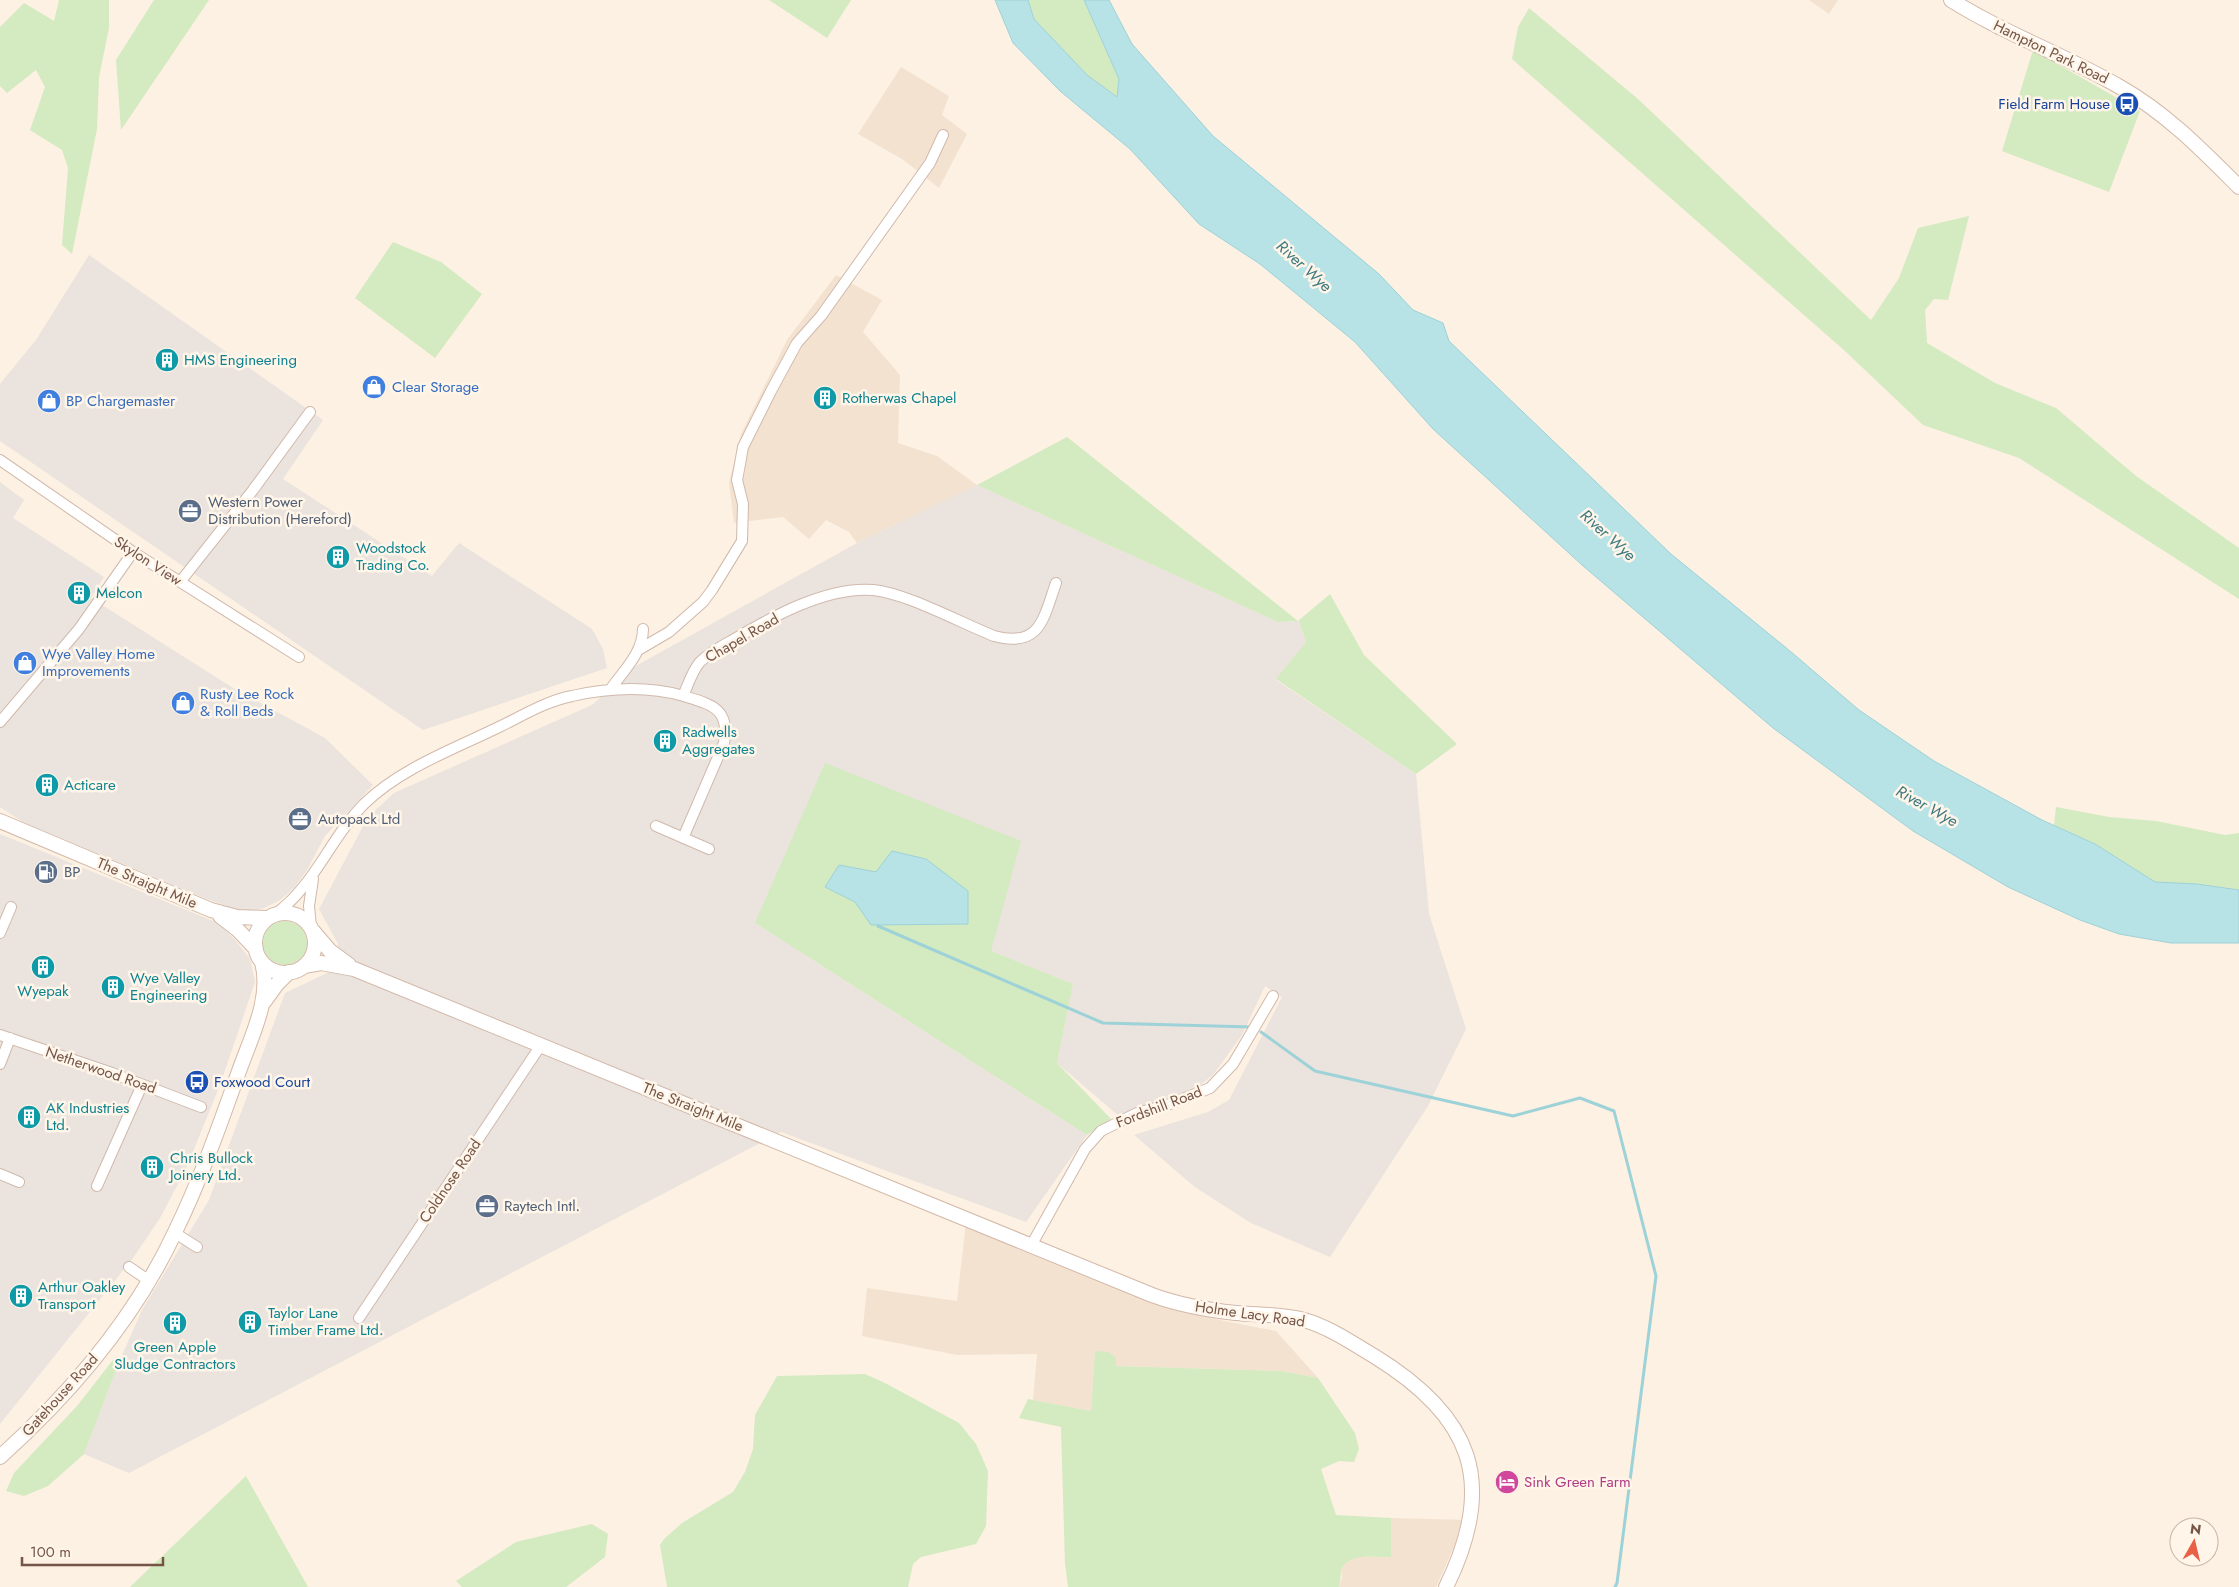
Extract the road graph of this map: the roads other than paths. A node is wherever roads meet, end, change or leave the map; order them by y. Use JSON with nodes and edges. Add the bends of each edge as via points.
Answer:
{"nodes":[{"id":1,"x":1951,"y":0,"type":"edge"},
{"id":2,"x":942,"y":134,"type":"dead end"},
{"id":3,"x":2239,"y":187,"type":"edge"},
{"id":4,"x":310,"y":412,"type":"dead end"},
{"id":5,"x":0,"y":460,"type":"edge"},
{"id":6,"x":133,"y":552,"type":"junction"},
{"id":7,"x":180,"y":582,"type":"junction"},
{"id":8,"x":1056,"y":583,"type":"dead end"},
{"id":9,"x":643,"y":629,"type":"dead end"},
{"id":10,"x":640,"y":649,"type":"junction"},
{"id":11,"x":298,"y":657,"type":"dead end"},
{"id":12,"x":610,"y":690,"type":"junction"},
{"id":13,"x":683,"y":696,"type":"junction"},
{"id":14,"x":0,"y":722,"type":"edge"},
{"id":15,"x":0,"y":821,"type":"edge"},
{"id":16,"x":656,"y":826,"type":"dead end"},
{"id":17,"x":683,"y":838,"type":"junction"},
{"id":18,"x":709,"y":849,"type":"dead end"},
{"id":19,"x":315,"y":873,"type":"junction"},
{"id":20,"x":11,"y":907,"type":"dead end"},
{"id":21,"x":211,"y":910,"type":"junction"},
{"id":22,"x":271,"y":916,"type":"junction"},
{"id":23,"x":312,"y":929,"type":"junction"},
{"id":24,"x":0,"y":933,"type":"edge"},
{"id":25,"x":256,"y":949,"type":"junction"},
{"id":26,"x":262,"y":962,"type":"junction"},
{"id":27,"x":304,"y":966,"type":"junction"},
{"id":28,"x":354,"y":968,"type":"junction"},
{"id":29,"x":289,"y":972,"type":"junction"},
{"id":30,"x":1273,"y":996,"type":"dead end"},
{"id":31,"x":262,"y":1007,"type":"junction"},
{"id":32,"x":5,"y":1037,"type":"edge"},
{"id":33,"x":541,"y":1045,"type":"junction"},
{"id":34,"x":0,"y":1064,"type":"edge"},
{"id":35,"x":142,"y":1085,"type":"junction"},
{"id":36,"x":201,"y":1107,"type":"dead end"},
{"id":37,"x":0,"y":1174,"type":"edge"},
{"id":38,"x":19,"y":1182,"type":"dead end"},
{"id":39,"x":97,"y":1186,"type":"dead end"},
{"id":40,"x":175,"y":1233,"type":"junction"},
{"id":41,"x":1032,"y":1244,"type":"junction"},
{"id":42,"x":197,"y":1247,"type":"dead end"},
{"id":43,"x":129,"y":1267,"type":"dead end"},
{"id":44,"x":148,"y":1280,"type":"junction"},
{"id":45,"x":359,"y":1318,"type":"dead end"},
{"id":46,"x":0,"y":1457,"type":"edge"},
{"id":47,"x":1446,"y":1587,"type":"edge"}],
"edges":[{"from":1,"to":3,"type":"main road","name":"Hampton Park Road","via":[[1998,27],[2093,72],[2149,105]]},
{"from":2,"to":10,"type":"street","via":[[930,163],[826,309],[796,343],[743,447],[737,480],[743,504],[742,541],[703,602],[669,632]]},
{"from":4,"to":7,"type":"street"},
{"from":5,"to":6,"type":"street","name":"Skylon View"},
{"from":6,"to":7,"type":"street","name":"Skylon View"},
{"from":6,"to":14,"type":"street","via":[[79,629]]},
{"from":7,"to":11,"type":"street","name":"Skylon View"},
{"from":8,"to":13,"type":"street","name":"Chapel Road","via":[[1036,629],[1022,640],[994,636],[874,590],[832,595],[778,616],[707,655],[698,664]]},
{"from":9,"to":10,"type":"street"},
{"from":10,"to":12,"type":"street"},
{"from":12,"to":13,"type":"street","via":[[661,691]]},
{"from":12,"to":19,"type":"street","via":[[570,696],[542,706],[421,765],[381,789],[346,824]]},
{"from":13,"to":17,"type":"street","via":[[717,710],[727,727],[724,743]]},
{"from":15,"to":21,"type":"main road","name":"The Straight Mile"},
{"from":16,"to":17,"type":"street"},
{"from":17,"to":18,"type":"street"},
{"from":19,"to":22,"type":"street","via":[[295,897]]},
{"from":19,"to":23,"type":"street","via":[[309,896]]},
{"from":20,"to":24,"type":"street"},
{"from":21,"to":22,"type":"main road","name":"The Straight Mile","via":[[237,917]]},
{"from":21,"to":25,"type":"main road","name":"The Straight Mile","via":[[238,930]]},
{"from":22,"to":23,"type":"main road","via":[[297,915]]},
{"from":22,"to":25,"type":"main road","via":[[256,934]]},
{"from":23,"to":27,"type":"main road","via":[[315,938],[313,954]]},
{"from":23,"to":28,"type":"main road","name":"The Straight Mile","via":[[330,951]]},
{"from":25,"to":26,"type":"main road"},
{"from":26,"to":29,"type":"main road","via":[[273,970]]},
{"from":26,"to":31,"type":"main road","name":"Gatehouse Road","via":[[265,981]]},
{"from":27,"to":28,"type":"main road","name":"The Straight Mile","via":[[321,963]]},
{"from":27,"to":29,"type":"main road"},
{"from":28,"to":33,"type":"main road","name":"The Straight Mile"},
{"from":29,"to":31,"type":"main road","name":"Gatehouse Road"},
{"from":30,"to":41,"type":"street","name":"Fordshill Road","via":[[1233,1064],[1210,1088],[1137,1113],[1101,1131],[1084,1149]]},
{"from":31,"to":40,"type":"main road","name":"Gatehouse Road","via":[[224,1115]]},
{"from":32,"to":34,"type":"street"},
{"from":32,"to":35,"type":"street","name":"Netherwood Road"},
{"from":33,"to":41,"type":"main road","name":"The Straight Mile"},
{"from":33,"to":45,"type":"street","name":"Coldnose Road"},
{"from":35,"to":36,"type":"street","name":"Netherwood Road"},
{"from":35,"to":39,"type":"street"},
{"from":37,"to":38,"type":"street"},
{"from":40,"to":42,"type":"street"},
{"from":40,"to":44,"type":"main road","name":"Gatehouse Road"},
{"from":41,"to":47,"type":"main road","name":"Holme Lacy Road","via":[[1167,1300],[1237,1313],[1292,1317],[1321,1326],[1381,1360],[1416,1386],[1444,1412],[1466,1450],[1472,1473],[1471,1521],[1464,1547]]},
{"from":43,"to":44,"type":"street"},
{"from":44,"to":46,"type":"main road","name":"Gatehouse Road","via":[[92,1361],[30,1430]]}]}
